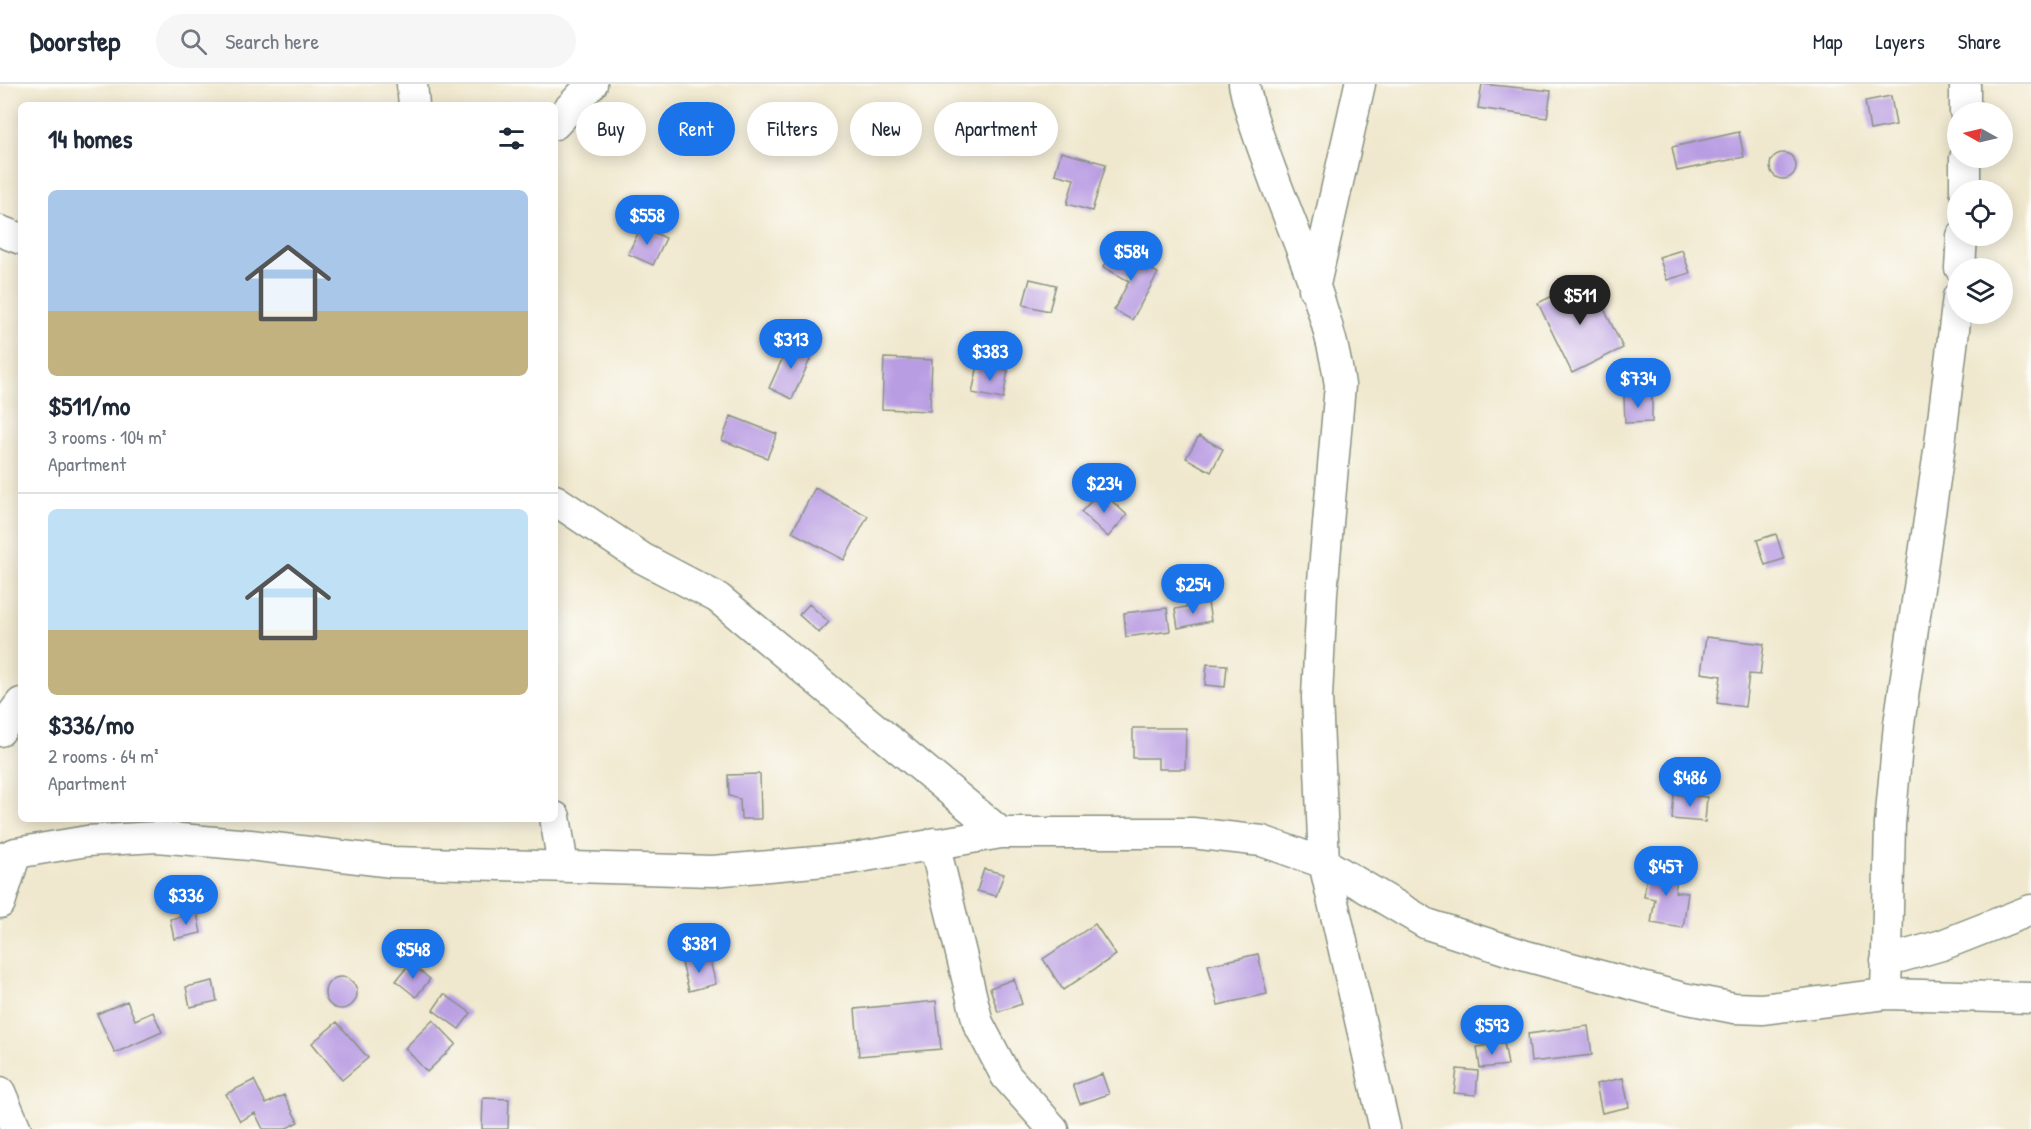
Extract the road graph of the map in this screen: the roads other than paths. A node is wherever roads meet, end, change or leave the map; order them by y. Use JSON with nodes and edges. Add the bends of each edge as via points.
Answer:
{"nodes":[{"id":1,"x":412,"y":84,"type":"edge"},
{"id":2,"x":592,"y":84,"type":"edge"},
{"id":3,"x":1244,"y":84,"type":"edge"},
{"id":4,"x":1360,"y":84,"type":"edge"},
{"id":5,"x":1965,"y":84,"type":"edge"},
{"id":6,"x":414,"y":102,"type":"edge"},
{"id":7,"x":1965,"y":102,"type":"edge"},
{"id":8,"x":558,"y":121,"type":"edge"},
{"id":9,"x":0,"y":231,"type":"edge"},
{"id":10,"x":18,"y":238,"type":"edge"},
{"id":11,"x":1314,"y":289,"type":"junction"},
{"id":12,"x":1955,"y":324,"type":"edge"},
{"id":13,"x":558,"y":502,"type":"edge"},
{"id":14,"x":18,"y":707,"type":"edge"},
{"id":15,"x":0,"y":731,"type":"edge"},
{"id":16,"x":556,"y":822,"type":"edge"},
{"id":17,"x":1001,"y":833,"type":"junction"},
{"id":18,"x":934,"y":843,"type":"junction"},
{"id":19,"x":8,"y":856,"type":"edge"},
{"id":20,"x":1324,"y":863,"type":"junction"},
{"id":21,"x":563,"y":866,"type":"junction"},
{"id":22,"x":0,"y":903,"type":"edge"},
{"id":23,"x":2031,"y":910,"type":"edge"},
{"id":24,"x":1886,"y":961,"type":"junction"},
{"id":25,"x":1886,"y":993,"type":"junction"},
{"id":26,"x":2031,"y":998,"type":"edge"},
{"id":27,"x":0,"y":1092,"type":"edge"},
{"id":28,"x":16,"y":1129,"type":"edge"},
{"id":29,"x":1053,"y":1129,"type":"edge"},
{"id":30,"x":1385,"y":1129,"type":"edge"}],
"edges":[{"from":1,"to":6,"type":"street"},
{"from":2,"to":8,"type":"street"},
{"from":3,"to":11,"type":"street"},
{"from":4,"to":11,"type":"street"},
{"from":5,"to":7,"type":"street"},
{"from":9,"to":10,"type":"street"},
{"from":11,"to":20,"type":"street","via":[[1336,354],[1340,385],[1317,697]]},
{"from":12,"to":24,"type":"street","via":[[1899,724],[1890,824]]},
{"from":13,"to":17,"type":"street","via":[[642,558],[718,598]]},
{"from":14,"to":15,"type":"street"},
{"from":16,"to":21,"type":"street"},
{"from":17,"to":18,"type":"street"},
{"from":17,"to":20,"type":"street","via":[[1192,833],[1262,841]]},
{"from":18,"to":21,"type":"street","via":[[848,859],[712,871]]},
{"from":18,"to":29,"type":"street","via":[[978,1023],[1006,1076]]},
{"from":19,"to":21,"type":"street","via":[[87,841],[157,837],[392,862]]},
{"from":19,"to":22,"type":"street"},
{"from":20,"to":25,"type":"street","via":[[1427,924],[1526,956],[1683,998],[1762,1009]]},
{"from":20,"to":30,"type":"street"},
{"from":23,"to":24,"type":"street","via":[[1918,954]]},
{"from":24,"to":25,"type":"street"},
{"from":25,"to":26,"type":"street"},
{"from":27,"to":28,"type":"street"}]}
